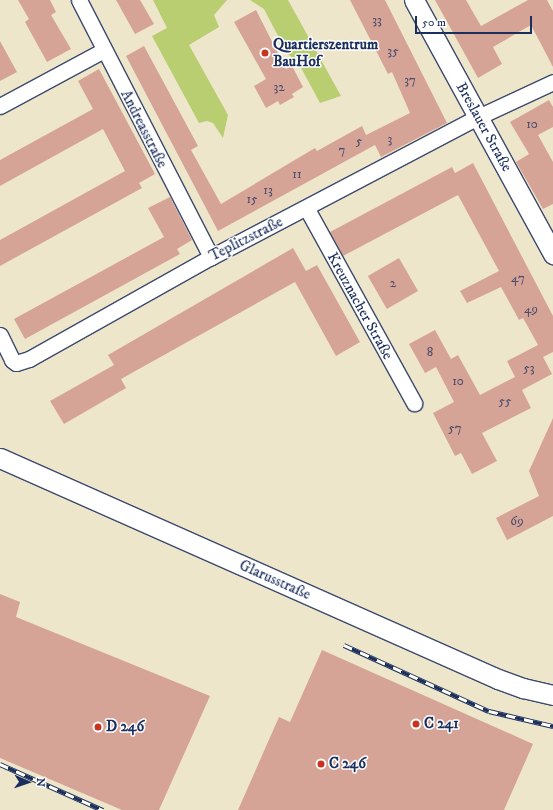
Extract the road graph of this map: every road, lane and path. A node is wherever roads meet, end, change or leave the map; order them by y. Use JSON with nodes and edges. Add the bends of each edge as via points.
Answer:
{"nodes":[{"id":1,"x":79,"y":0,"type":"edge"},
{"id":2,"x":414,"y":0,"type":"edge"},
{"id":3,"x":104,"y":50,"type":"junction"},
{"id":4,"x":553,"y":82,"type":"edge"},
{"id":5,"x":0,"y":106,"type":"edge"},
{"id":6,"x":478,"y":117,"type":"junction"},
{"id":7,"x":307,"y":209,"type":"junction"},
{"id":8,"x":553,"y":254,"type":"edge"},
{"id":9,"x":211,"y":257,"type":"junction"},
{"id":10,"x":0,"y":335,"type":"edge"},
{"id":11,"x":414,"y":403,"type":"dead end"},
{"id":12,"x":0,"y":458,"type":"edge"},
{"id":13,"x":553,"y":694,"type":"edge"}],
"edges":[{"from":1,"to":3,"type":"street","name":"Andreasstraße"},
{"from":2,"to":6,"type":"street","name":"Breslauer Straße"},
{"from":3,"to":5,"type":"street"},
{"from":3,"to":9,"type":"street","name":"Andreasstraße"},
{"from":4,"to":6,"type":"street","name":"Teplitzstraße"},
{"from":6,"to":7,"type":"street","name":"Teplitzstraße"},
{"from":6,"to":8,"type":"street","name":"Breslauer Straße"},
{"from":7,"to":9,"type":"street","name":"Teplitzstraße"},
{"from":7,"to":11,"type":"street","name":"Kreuznacher Straße"},
{"from":9,"to":10,"type":"street","name":"Teplitzstraße","via":[[29,359],[16,363],[8,354]]},
{"from":12,"to":13,"type":"street","name":"Glarusstraße","via":[[498,680]]}]}
